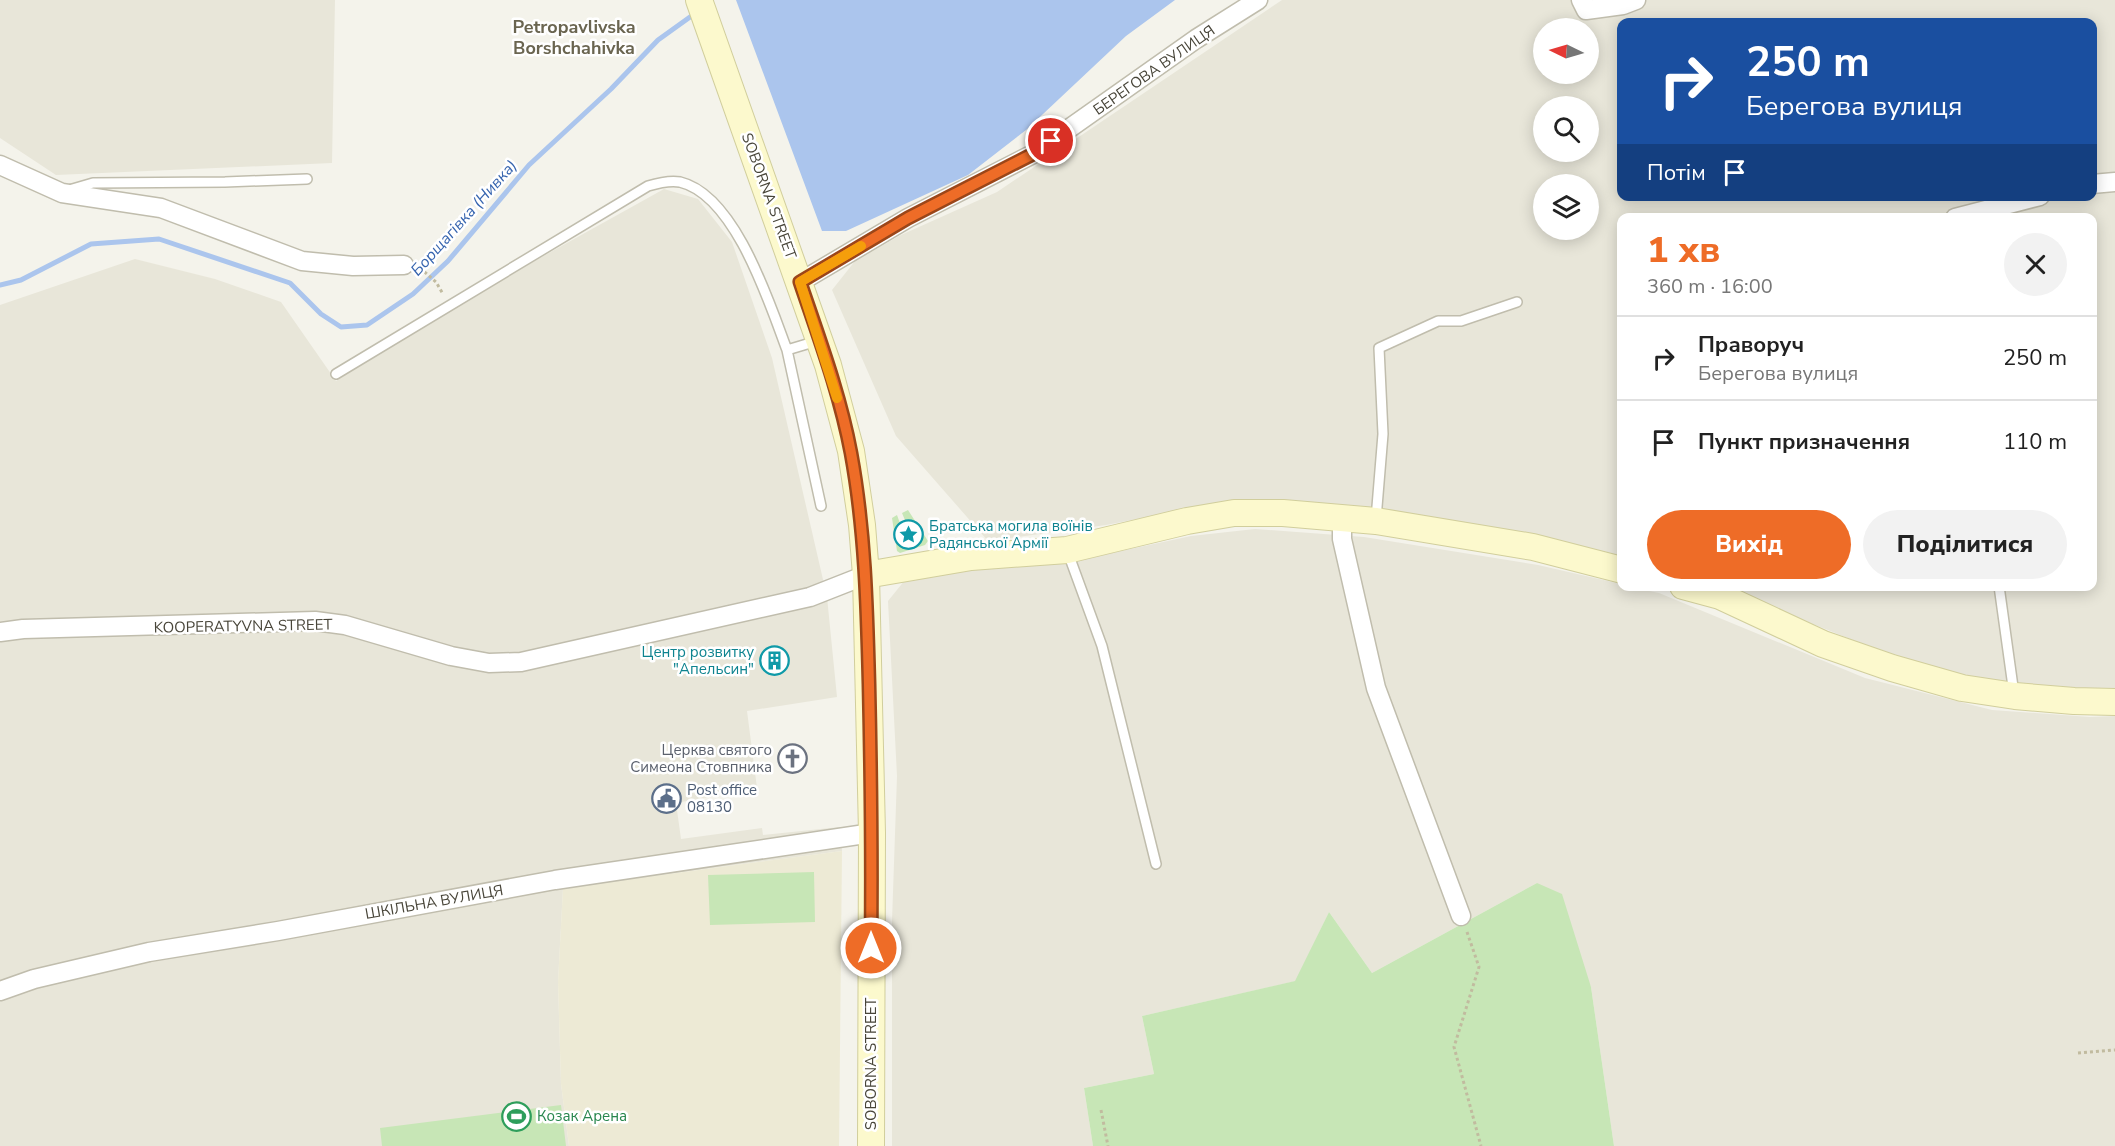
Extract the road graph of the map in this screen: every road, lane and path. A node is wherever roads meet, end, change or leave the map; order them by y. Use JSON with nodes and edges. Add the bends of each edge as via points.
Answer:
{"nodes":[{"id":1,"x":699,"y":0,"type":"edge"},
{"id":2,"x":1258,"y":0,"type":"edge"},
{"id":3,"x":1581,"y":0,"type":"edge"},
{"id":4,"x":1636,"y":0,"type":"edge"},
{"id":5,"x":0,"y":165,"type":"edge"},
{"id":6,"x":307,"y":179,"type":"dead end"},
{"id":7,"x":2115,"y":182,"type":"edge"},
{"id":8,"x":2097,"y":184,"type":"edge"},
{"id":9,"x":62,"y":193,"type":"junction"},
{"id":10,"x":2020,"y":201,"type":"edge"},
{"id":11,"x":1974,"y":213,"type":"edge"},
{"id":12,"x":404,"y":265,"type":"dead end"},
{"id":13,"x":422,"y":268,"type":"dead end"},
{"id":14,"x":436,"y":282,"type":"dead end"},
{"id":15,"x":800,"y":282,"type":"junction"},
{"id":16,"x":1517,"y":302,"type":"dead end"},
{"id":17,"x":820,"y":340,"type":"junction"},
{"id":18,"x":787,"y":350,"type":"junction"},
{"id":19,"x":336,"y":374,"type":"dead end"},
{"id":20,"x":821,"y":506,"type":"dead end"},
{"id":21,"x":1342,"y":517,"type":"junction"},
{"id":22,"x":1376,"y":522,"type":"junction"},
{"id":23,"x":1067,"y":550,"type":"junction"},
{"id":24,"x":1617,"y":569,"type":"edge"},
{"id":25,"x":866,"y":575,"type":"junction"},
{"id":26,"x":1721,"y":591,"type":"edge"},
{"id":27,"x":2000,"y":591,"type":"edge"},
{"id":28,"x":0,"y":632,"type":"edge"},
{"id":29,"x":2015,"y":696,"type":"junction"},
{"id":30,"x":2115,"y":702,"type":"edge"},
{"id":31,"x":872,"y":833,"type":"junction"},
{"id":32,"x":1156,"y":864,"type":"dead end"},
{"id":33,"x":1461,"y":916,"type":"joint"},
{"id":34,"x":0,"y":991,"type":"edge"},
{"id":35,"x":2115,"y":1050,"type":"edge"},
{"id":36,"x":2078,"y":1053,"type":"dead end"},
{"id":37,"x":1101,"y":1110,"type":"dead end"},
{"id":38,"x":871,"y":1146,"type":"edge"},
{"id":39,"x":1108,"y":1146,"type":"edge"},
{"id":40,"x":1481,"y":1146,"type":"edge"}],
"edges":[{"from":1,"to":15,"type":"street","name":"SOBORNA STREET"},
{"from":2,"to":15,"type":"street","name":"БЕРЕГОВА ВУЛИЦЯ","via":[[1033,154],[908,218]]},
{"from":3,"to":4,"type":"street","via":[[1586,10]]},
{"from":5,"to":9,"type":"street"},
{"from":6,"to":9,"type":"lane","via":[[93,183]]},
{"from":7,"to":8,"type":"street"},
{"from":9,"to":12,"type":"street","via":[[161,208],[303,261],[353,266]]},
{"from":10,"to":11,"type":"street"},
{"from":13,"to":14,"type":"path"},
{"from":15,"to":17,"type":"street","name":"SOBORNA STREET"},
{"from":16,"to":22,"type":"lane","via":[[1461,321],[1438,321],[1379,348],[1383,434]]},
{"from":17,"to":18,"type":"lane"},
{"from":17,"to":25,"type":"street","name":"SOBORNA STREET","via":[[851,451]]},
{"from":18,"to":19,"type":"lane","via":[[767,294],[739,237],[720,209],[700,191],[680,182],[666,182],[648,186]]},
{"from":18,"to":20,"type":"lane"},
{"from":21,"to":22,"type":"street"},
{"from":21,"to":23,"type":"street","via":[[1234,513]]},
{"from":21,"to":33,"type":"street","via":[[1342,539],[1376,688]]},
{"from":22,"to":24,"type":"street","via":[[1533,548]]},
{"from":23,"to":25,"type":"street","via":[[971,557]]},
{"from":23,"to":32,"type":"lane","via":[[1102,646]]},
{"from":25,"to":28,"type":"street","name":"KOOPERATYVNA STREET","via":[[810,597],[521,662],[489,663],[451,656],[353,627],[315,621]]},
{"from":25,"to":31,"type":"street","name":"SOBORNA STREET"},
{"from":26,"to":29,"type":"street","via":[[1823,644],[1962,688]]},
{"from":27,"to":29,"type":"lane"},
{"from":29,"to":30,"type":"street"},
{"from":31,"to":34,"type":"street","name":"ШКІЛЬНА ВУЛИЦЯ","via":[[555,880],[149,952]]},
{"from":31,"to":38,"type":"street","name":"SOBORNA STREET"},
{"from":33,"to":40,"type":"path","via":[[1479,967],[1454,1047]]},
{"from":35,"to":36,"type":"path"},
{"from":37,"to":39,"type":"path"}]}
